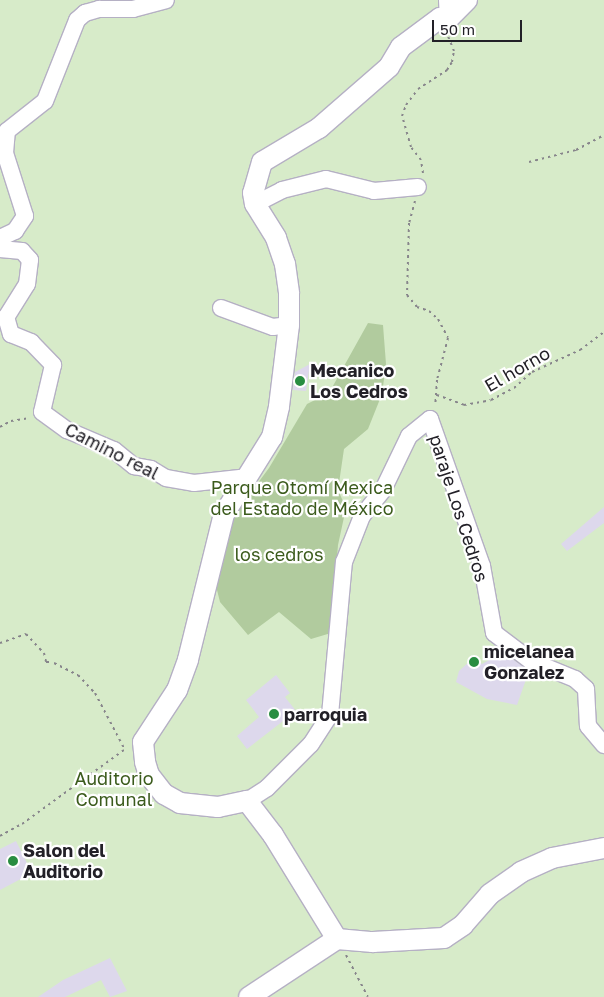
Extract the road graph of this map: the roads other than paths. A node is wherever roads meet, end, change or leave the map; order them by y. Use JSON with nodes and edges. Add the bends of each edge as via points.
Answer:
{"nodes":[{"id":1,"x":166,"y":0,"type":"edge"},
{"id":2,"x":467,"y":0,"type":"edge"},
{"id":3,"x":445,"y":12,"type":"edge"},
{"id":4,"x":418,"y":187,"type":"road end"},
{"id":5,"x":255,"y":204,"type":"junction"},
{"id":6,"x":0,"y":238,"type":"edge"},
{"id":7,"x":0,"y":249,"type":"edge"},
{"id":8,"x":221,"y":308,"type":"dead end"},
{"id":9,"x":289,"y":326,"type":"junction"},
{"id":10,"x":249,"y":477,"type":"junction"},
{"id":11,"x":604,"y":745,"type":"edge"},
{"id":12,"x":247,"y":801,"type":"junction"},
{"id":13,"x":604,"y":848,"type":"edge"},
{"id":14,"x":337,"y":938,"type":"junction"},
{"id":15,"x":249,"y":997,"type":"edge"}],
"edges":[{"from":1,"to":6,"type":"street","via":[[133,9],[99,9],[85,13],[77,20],[45,101],[7,131],[5,153],[25,216],[15,231]]},
{"from":2,"to":3,"type":"main road"},
{"from":3,"to":5,"type":"main road","via":[[402,47],[389,67],[319,128],[262,162],[253,193]]},
{"from":4,"to":5,"type":"street","via":[[374,191],[326,179],[282,190]]},
{"from":5,"to":9,"type":"main road","via":[[276,238],[285,264]]},
{"from":7,"to":10,"type":"street","name":"Camino real","via":[[22,251],[30,260],[27,284],[6,317],[11,334],[31,342],[53,364],[42,412],[74,434],[114,450],[134,466],[151,469],[166,478],[194,483]]},
{"from":8,"to":9,"type":"street","via":[[272,326]]},
{"from":9,"to":10,"type":"main road","via":[[272,437]]},
{"from":10,"to":12,"type":"main road","via":[[224,514],[188,660],[176,690],[142,742],[149,775],[164,794],[180,803],[218,807]]},
{"from":11,"to":12,"type":"street","name":"paraje Los Cedros","via":[[588,726],[586,689],[576,679],[531,661],[494,633],[482,566],[430,420],[409,436],[383,490],[362,516],[344,562],[330,715],[311,744],[267,788]]},
{"from":12,"to":14,"type":"main road","via":[[274,835]]},
{"from":13,"to":14,"type":"main road","via":[[552,858],[520,872],[490,894],[463,925],[444,938],[373,942]]},
{"from":14,"to":15,"type":"main road"}]}
